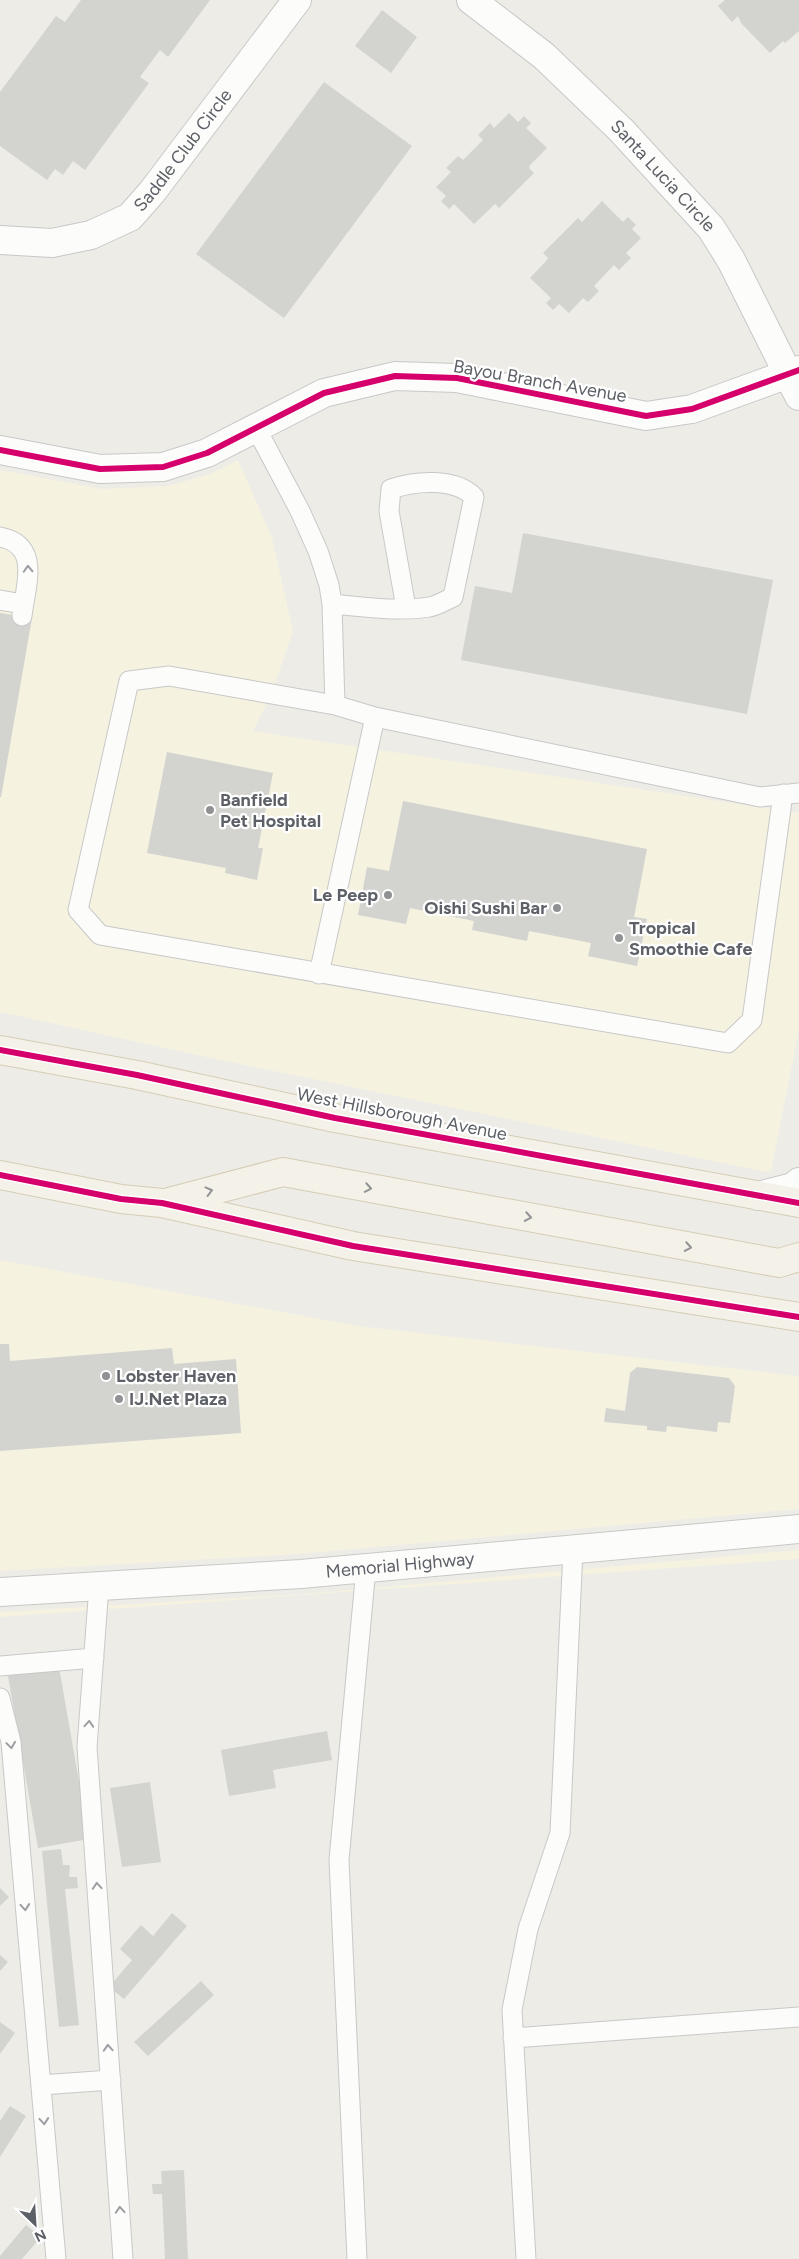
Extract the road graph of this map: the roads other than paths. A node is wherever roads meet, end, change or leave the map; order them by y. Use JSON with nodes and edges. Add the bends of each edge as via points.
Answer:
{"nodes":[{"id":1,"x":297,"y":0,"type":"edge"},
{"id":2,"x":472,"y":0,"type":"edge"},
{"id":3,"x":0,"y":240,"type":"edge"},
{"id":4,"x":796,"y":380,"type":"edge"},
{"id":5,"x":256,"y":428,"type":"junction"},
{"id":6,"x":0,"y":450,"type":"edge"},
{"id":7,"x":0,"y":537,"type":"edge"},
{"id":8,"x":0,"y":600,"type":"edge"},
{"id":9,"x":332,"y":604,"type":"junction"},
{"id":10,"x":406,"y":608,"type":"junction"},
{"id":11,"x":335,"y":705,"type":"junction"},
{"id":12,"x":375,"y":717,"type":"junction"},
{"id":13,"x":791,"y":793,"type":"edge"},
{"id":14,"x":319,"y":974,"type":"junction"},
{"id":15,"x":0,"y":1050,"type":"edge"},
{"id":16,"x":0,"y":1175,"type":"edge"},
{"id":17,"x":799,"y":1182,"type":"edge"},
{"id":18,"x":758,"y":1196,"type":"junction"},
{"id":19,"x":162,"y":1203,"type":"junction"},
{"id":20,"x":799,"y":1203,"type":"edge"},
{"id":21,"x":799,"y":1257,"type":"edge"},
{"id":22,"x":799,"y":1317,"type":"edge"},
{"id":23,"x":799,"y":1529,"type":"edge"},
{"id":24,"x":573,"y":1550,"type":"junction"},
{"id":25,"x":366,"y":1568,"type":"junction"},
{"id":26,"x":98,"y":1586,"type":"junction"},
{"id":27,"x":0,"y":1592,"type":"edge"},
{"id":28,"x":94,"y":1658,"type":"junction"},
{"id":29,"x":0,"y":1666,"type":"edge"},
{"id":30,"x":0,"y":1698,"type":"edge"},
{"id":31,"x":799,"y":2018,"type":"edge"},
{"id":32,"x":513,"y":2038,"type":"junction"},
{"id":33,"x":111,"y":2080,"type":"junction"},
{"id":34,"x":41,"y":2084,"type":"junction"},
{"id":35,"x":56,"y":2259,"type":"edge"},
{"id":36,"x":123,"y":2259,"type":"edge"},
{"id":37,"x":357,"y":2259,"type":"edge"},
{"id":38,"x":526,"y":2259,"type":"edge"}],
"edges":[{"from":1,"to":3,"type":"street","name":"Saddle Club Circle","via":[[130,217],[90,235],[52,243]]},
{"from":2,"to":4,"type":"street","name":"Santa Lucia Circle","via":[[544,56],[622,130],[711,228]]},
{"from":4,"to":5,"type":"street","name":"Bayou Branch Avenue","via":[[692,409],[646,416],[457,378],[395,376],[324,393]]},
{"from":5,"to":6,"type":"street","name":"Bayou Branch Avenue","via":[[207,453],[163,467],[100,469]]},
{"from":5,"to":9,"type":"lane","via":[[318,551]]},
{"from":8,"to":7,"type":"lane","one_way":true,"via":[[22,610],[29,576],[22,548],[9,538]]},
{"from":9,"to":10,"type":"lane"},
{"from":9,"to":11,"type":"lane"},
{"from":10,"to":10,"type":"lane","via":[[430,607],[453,596],[474,497],[467,490],[444,484],[405,485],[391,489],[389,511]]},
{"from":11,"to":12,"type":"lane"},
{"from":11,"to":14,"type":"lane","via":[[168,676],[129,681],[78,910],[100,935]]},
{"from":12,"to":13,"type":"lane","via":[[760,796]]},
{"from":12,"to":14,"type":"lane"},
{"from":13,"to":14,"type":"lane","via":[[752,1020],[728,1043]]},
{"from":15,"to":18,"type":"main road","name":"West Hillsborough Avenue","via":[[137,1075],[335,1118]]},
{"from":16,"to":19,"type":"main road","via":[[121,1199]]},
{"from":17,"to":18,"type":"street","via":[[793,1187]]},
{"from":18,"to":20,"type":"main road","name":"West Hillsborough Avenue"},
{"from":19,"to":21,"type":"main road","one_way":true,"via":[[283,1172],[779,1263]]},
{"from":19,"to":22,"type":"main road","via":[[352,1246]]},
{"from":23,"to":24,"type":"street","name":"Memorial Highway"},
{"from":24,"to":25,"type":"street","name":"Memorial Highway"},
{"from":24,"to":32,"type":"lane","via":[[560,1833],[528,1929],[512,2010]]},
{"from":25,"to":26,"type":"street","name":"Memorial Highway"},
{"from":25,"to":37,"type":"lane","via":[[339,1860]]},
{"from":26,"to":27,"type":"street","name":"Memorial Highway"},
{"from":26,"to":28,"type":"lane"},
{"from":28,"to":29,"type":"lane"},
{"from":33,"to":28,"type":"lane","one_way":true,"via":[[87,1747]]},
{"from":30,"to":34,"type":"lane","one_way":true,"via":[[11,1742]]},
{"from":31,"to":32,"type":"lane"},
{"from":32,"to":38,"type":"lane"},
{"from":33,"to":34,"type":"lane"},
{"from":36,"to":33,"type":"lane","one_way":true},
{"from":34,"to":35,"type":"lane","one_way":true}]}
